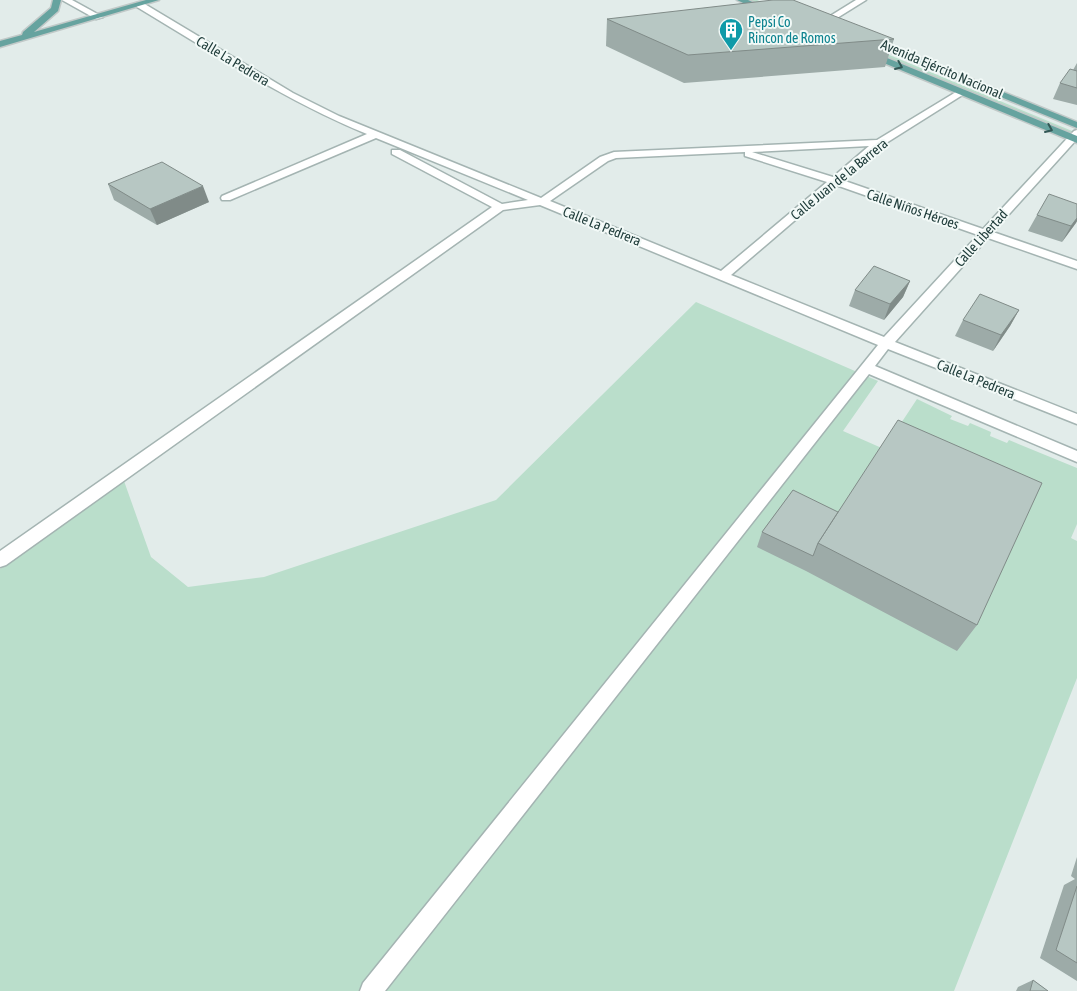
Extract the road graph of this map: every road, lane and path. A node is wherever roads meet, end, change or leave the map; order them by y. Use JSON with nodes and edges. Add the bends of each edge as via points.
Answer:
{"nodes":[{"id":1,"x":57,"y":0,"type":"edge"},
{"id":2,"x":66,"y":0,"type":"edge"},
{"id":3,"x":156,"y":0,"type":"edge"},
{"id":4,"x":742,"y":0,"type":"edge"},
{"id":5,"x":862,"y":0,"type":"edge"},
{"id":6,"x":140,"y":5,"type":"junction"},
{"id":7,"x":777,"y":15,"type":"edge"},
{"id":8,"x":99,"y":17,"type":"junction"},
{"id":9,"x":816,"y":31,"type":"edge"},
{"id":10,"x":861,"y":37,"type":"edge"},
{"id":11,"x":18,"y":40,"type":"junction"},
{"id":12,"x":0,"y":44,"type":"edge"},
{"id":13,"x":862,"y":50,"type":"edge"},
{"id":14,"x":961,"y":92,"type":"junction"},
{"id":15,"x":1077,"y":126,"type":"edge"},
{"id":16,"x":372,"y":136,"type":"junction"},
{"id":17,"x":1075,"y":137,"type":"edge"},
{"id":18,"x":880,"y":143,"type":"junction"},
{"id":19,"x":739,"y":151,"type":"junction"},
{"id":20,"x":834,"y":181,"type":"junction"},
{"id":21,"x":226,"y":198,"type":"dead end"},
{"id":22,"x":542,"y":202,"type":"junction"},
{"id":23,"x":500,"y":207,"type":"junction"},
{"id":24,"x":985,"y":234,"type":"junction"},
{"id":25,"x":1077,"y":265,"type":"edge"},
{"id":26,"x":724,"y":275,"type":"junction"},
{"id":27,"x":886,"y":343,"type":"junction"},
{"id":28,"x":867,"y":368,"type":"junction"},
{"id":29,"x":1077,"y":419,"type":"edge"},
{"id":30,"x":1077,"y":457,"type":"edge"},
{"id":31,"x":0,"y":560,"type":"edge"},
{"id":32,"x":371,"y":991,"type":"edge"}],
"edges":[{"from":1,"to":11,"type":"main road","via":[[56,9]]},
{"from":2,"to":8,"type":"street"},
{"from":3,"to":6,"type":"main road"},
{"from":4,"to":7,"type":"main road"},
{"from":5,"to":9,"type":"street"},
{"from":6,"to":8,"type":"main road"},
{"from":6,"to":16,"type":"street","name":"Calle La Pedrera","via":[[290,95]]},
{"from":8,"to":11,"type":"main road"},
{"from":10,"to":15,"type":"main road","name":"Avenida Ejército Nacional"},
{"from":11,"to":12,"type":"main road"},
{"from":13,"to":14,"type":"main road","name":"Avenida Ejército Nacional","one_way":true},
{"from":14,"to":17,"type":"main road","name":"Avenida Ejército Nacional","one_way":true},
{"from":14,"to":18,"type":"street","name":"Calle Juan de la Barrera"},
{"from":16,"to":21,"type":"street"},
{"from":16,"to":22,"type":"street","name":"Calle La Pedrera"},
{"from":16,"to":23,"type":"street"},
{"from":17,"to":24,"type":"street","name":"Calle Libertad"},
{"from":18,"to":19,"type":"street"},
{"from":18,"to":20,"type":"street","name":"Calle Juan de la Barrera"},
{"from":19,"to":20,"type":"street","name":"Calle Niños Héroes"},
{"from":19,"to":22,"type":"street","via":[[626,154],[604,159]]},
{"from":20,"to":24,"type":"street","name":"Calle Niños Héroes"},
{"from":20,"to":26,"type":"street","name":"Calle Juan de la Barrera"},
{"from":22,"to":23,"type":"street"},
{"from":22,"to":26,"type":"street","name":"Calle La Pedrera"},
{"from":23,"to":31,"type":"street"},
{"from":24,"to":25,"type":"street","name":"Calle Niños Héroes"},
{"from":24,"to":27,"type":"street","name":"Calle Libertad"},
{"from":26,"to":27,"type":"street","name":"Calle La Pedrera"},
{"from":27,"to":28,"type":"street","name":"Calle Libertad"},
{"from":27,"to":29,"type":"street","name":"Calle La Pedrera"},
{"from":28,"to":30,"type":"street"},
{"from":28,"to":32,"type":"street","name":"Calle Libertad"}]}
